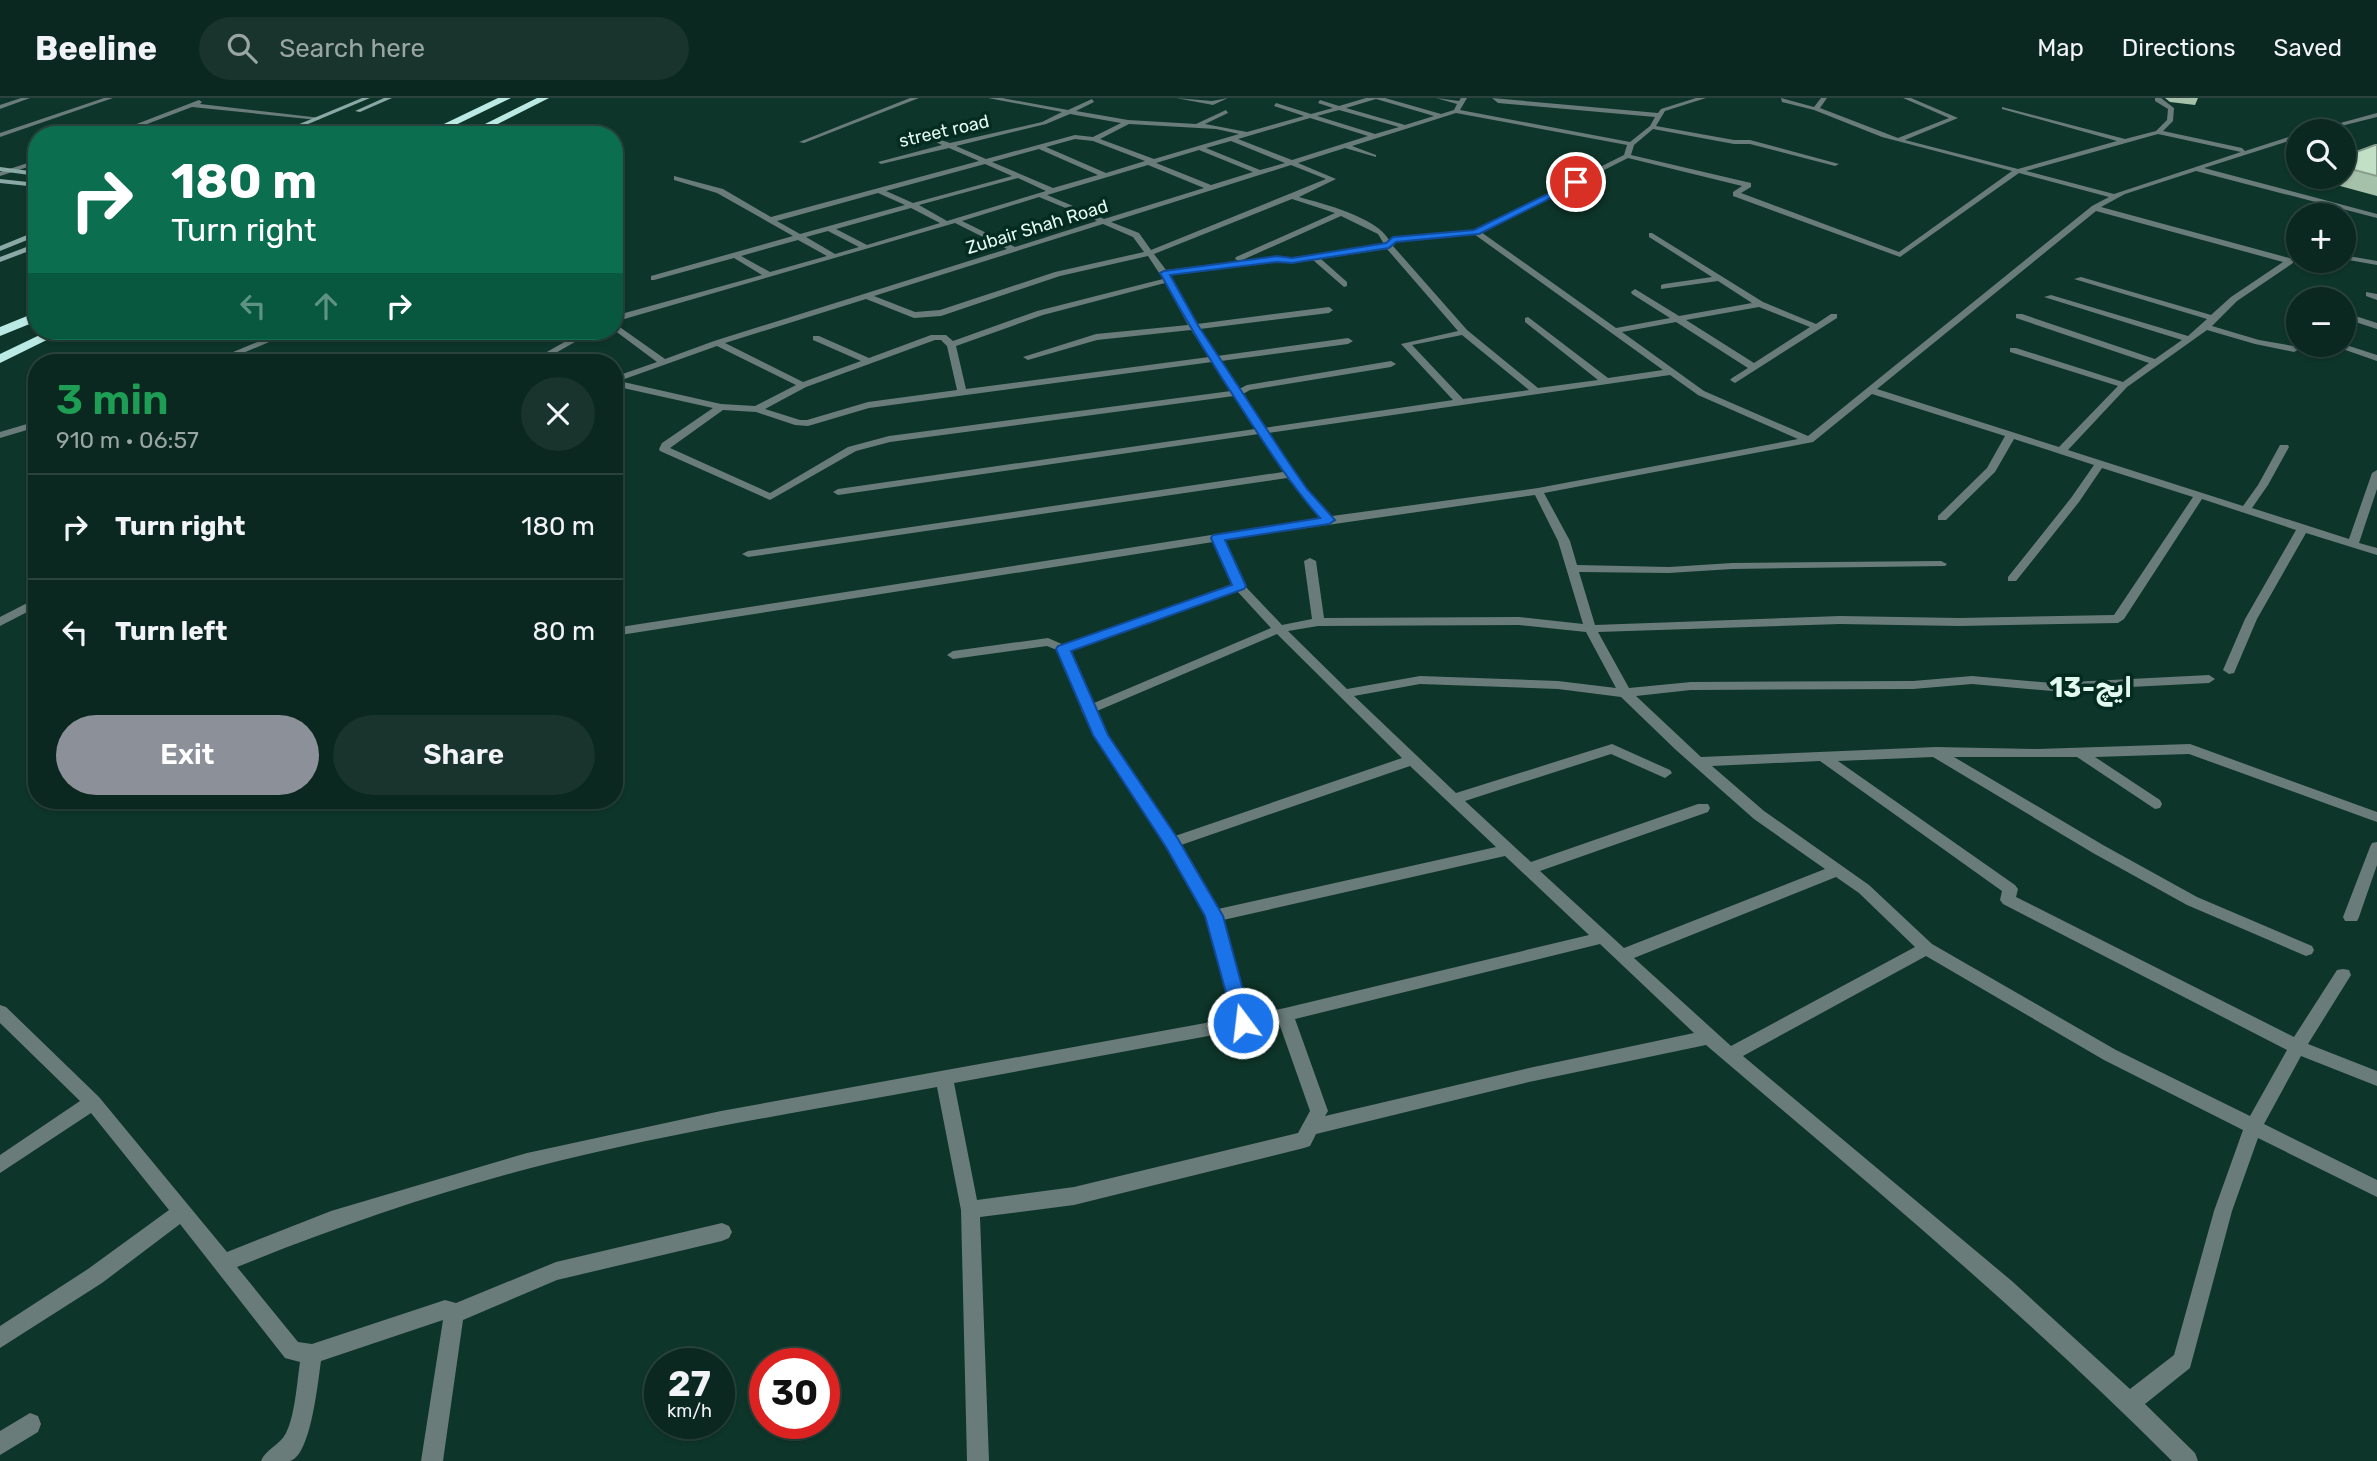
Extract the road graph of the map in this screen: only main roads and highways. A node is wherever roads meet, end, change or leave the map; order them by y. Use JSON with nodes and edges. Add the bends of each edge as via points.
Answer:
{"nodes":[{"id":1,"x":367,"y":98,"type":"edge"},
{"id":2,"x":389,"y":98,"type":"edge"},
{"id":3,"x":506,"y":98,"type":"edge"},
{"id":4,"x":544,"y":98,"type":"edge"},
{"id":5,"x":326,"y":124,"type":"dead end"},
{"id":6,"x":298,"y":126,"type":"edge"},
{"id":7,"x":445,"y":126,"type":"edge"},
{"id":8,"x":495,"y":126,"type":"edge"},
{"id":9,"x":10,"y":171,"type":"road end"},
{"id":10,"x":28,"y":173,"type":"edge"},
{"id":11,"x":0,"y":181,"type":"edge"},
{"id":12,"x":28,"y":184,"type":"edge"},
{"id":13,"x":28,"y":237,"type":"edge"},
{"id":14,"x":0,"y":249,"type":"edge"},
{"id":15,"x":28,"y":249,"type":"edge"},
{"id":16,"x":0,"y":260,"type":"edge"},
{"id":17,"x":28,"y":320,"type":"edge"},
{"id":18,"x":0,"y":332,"type":"edge"},
{"id":19,"x":39,"y":340,"type":"edge"},
{"id":20,"x":0,"y":359,"type":"edge"}],
"edges":[{"from":1,"to":6,"type":"main road"},
{"from":2,"to":5,"type":"main road"},
{"from":3,"to":7,"type":"highway"},
{"from":4,"to":8,"type":"highway"},
{"from":9,"to":10,"type":"main road"},
{"from":11,"to":12,"type":"main road"},
{"from":13,"to":14,"type":"main road"},
{"from":15,"to":16,"type":"main road"},
{"from":17,"to":18,"type":"highway"},
{"from":19,"to":20,"type":"highway"}]}
